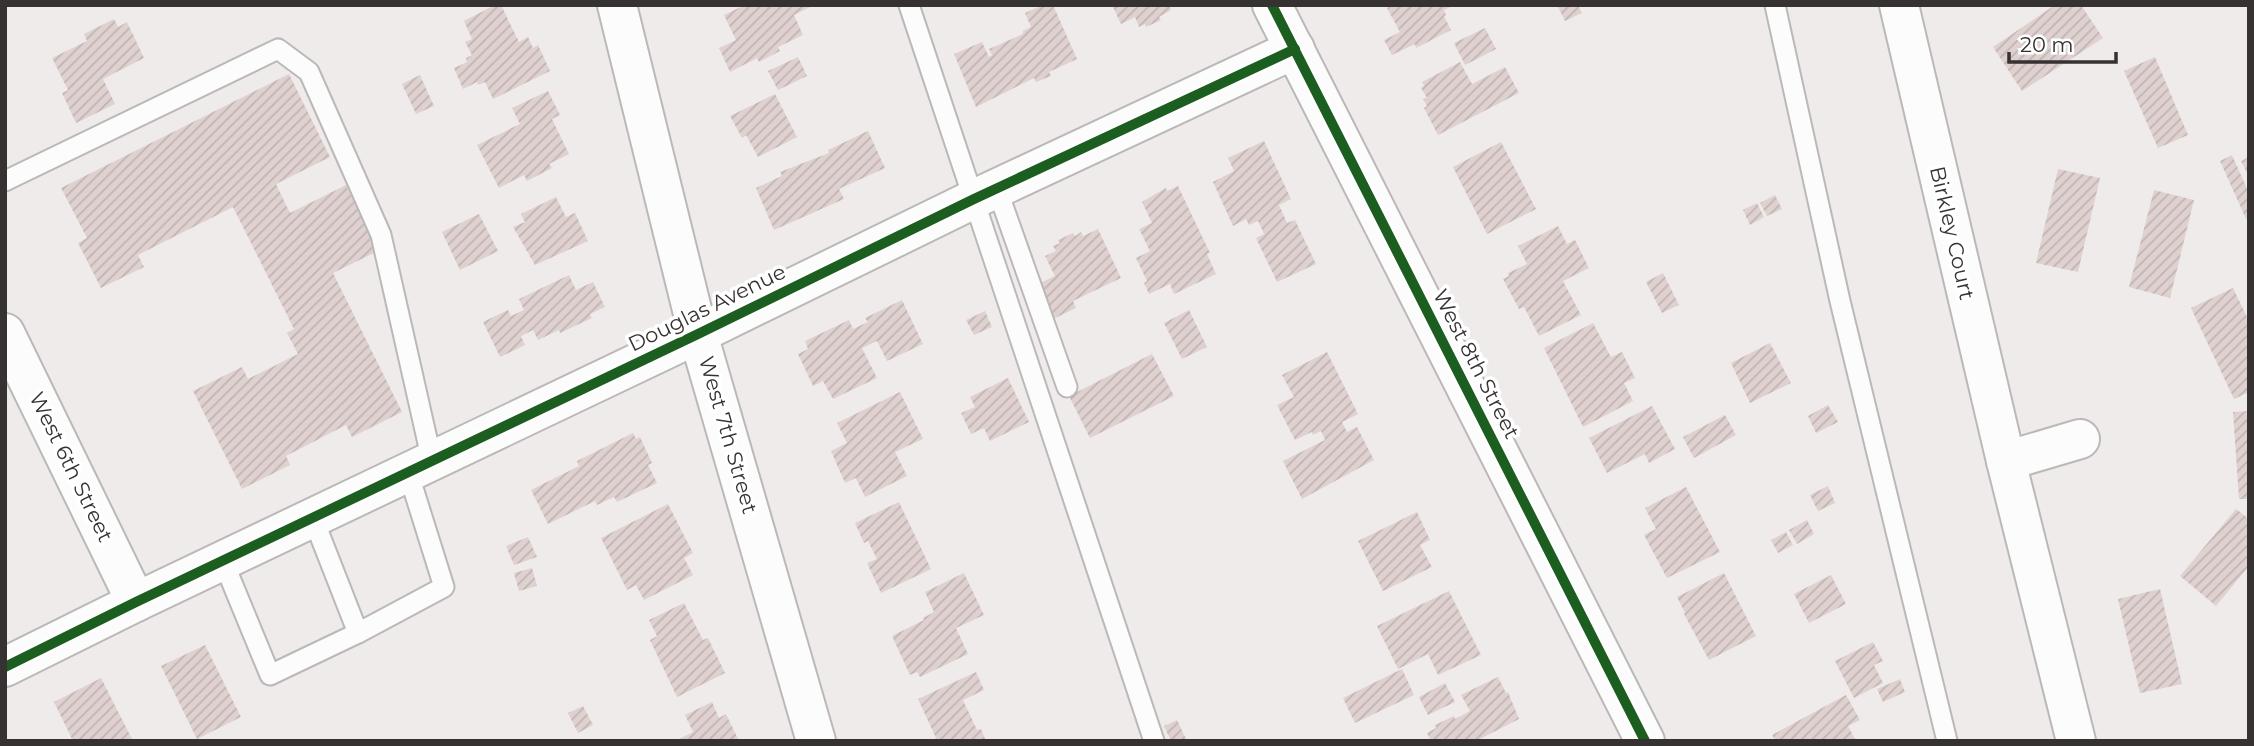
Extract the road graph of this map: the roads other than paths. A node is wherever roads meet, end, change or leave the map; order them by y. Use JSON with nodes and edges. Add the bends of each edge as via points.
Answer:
{"nodes":[{"id":1,"x":618,"y":5,"type":"edge"},
{"id":2,"x":909,"y":5,"type":"edge"},
{"id":3,"x":1272,"y":5,"type":"edge"},
{"id":4,"x":1775,"y":5,"type":"edge"},
{"id":5,"x":1899,"y":5,"type":"edge"},
{"id":6,"x":1295,"y":49,"type":"junction"},
{"id":7,"x":5,"y":181,"type":"edge"},
{"id":8,"x":985,"y":194,"type":"junction"},
{"id":9,"x":5,"y":333,"type":"edge"},
{"id":10,"x":698,"y":334,"type":"junction"},
{"id":11,"x":1067,"y":387,"type":"dead end"},
{"id":12,"x":2080,"y":439,"type":"dead end"},
{"id":13,"x":2006,"y":461,"type":"junction"},
{"id":14,"x":420,"y":467,"type":"junction"},
{"id":15,"x":313,"y":518,"type":"junction"},
{"id":16,"x":223,"y":561,"type":"junction"},
{"id":17,"x":136,"y":602,"type":"junction"},
{"id":18,"x":358,"y":633,"type":"junction"},
{"id":19,"x":5,"y":667,"type":"edge"},
{"id":20,"x":816,"y":741,"type":"edge"},
{"id":21,"x":1154,"y":741,"type":"edge"},
{"id":22,"x":1645,"y":741,"type":"edge"},
{"id":23,"x":1947,"y":741,"type":"edge"},
{"id":24,"x":2076,"y":741,"type":"edge"}],
"edges":[{"from":1,"to":10,"type":"street","name":"West 7th Street"},
{"from":2,"to":8,"type":"lane"},
{"from":3,"to":6,"type":"street","name":"West 8th Street"},
{"from":4,"to":23,"type":"lane","via":[[1840,302]]},
{"from":5,"to":13,"type":"street","name":"Birkley Court"},
{"from":6,"to":8,"type":"street","name":"Douglas Avenue"},
{"from":6,"to":22,"type":"street","name":"West 8th Street"},
{"from":7,"to":14,"type":"lane","via":[[278,49],[309,72],[381,235]]},
{"from":8,"to":10,"type":"street","name":"Douglas Avenue"},
{"from":8,"to":11,"type":"lane"},
{"from":8,"to":21,"type":"lane"},
{"from":9,"to":17,"type":"street","name":"West 6th Street"},
{"from":10,"to":14,"type":"street","name":"Douglas Avenue"},
{"from":10,"to":20,"type":"street","name":"West 7th Street"},
{"from":12,"to":13,"type":"street"},
{"from":13,"to":24,"type":"street","name":"Birkley Court"},
{"from":14,"to":15,"type":"street","name":"Douglas Avenue"},
{"from":14,"to":18,"type":"lane","via":[[444,587]]},
{"from":15,"to":16,"type":"street","name":"Douglas Avenue"},
{"from":15,"to":18,"type":"lane"},
{"from":16,"to":17,"type":"street","name":"Douglas Avenue"},
{"from":16,"to":18,"type":"lane","via":[[270,676]]},
{"from":17,"to":19,"type":"street","name":"Douglas Avenue"}]}
